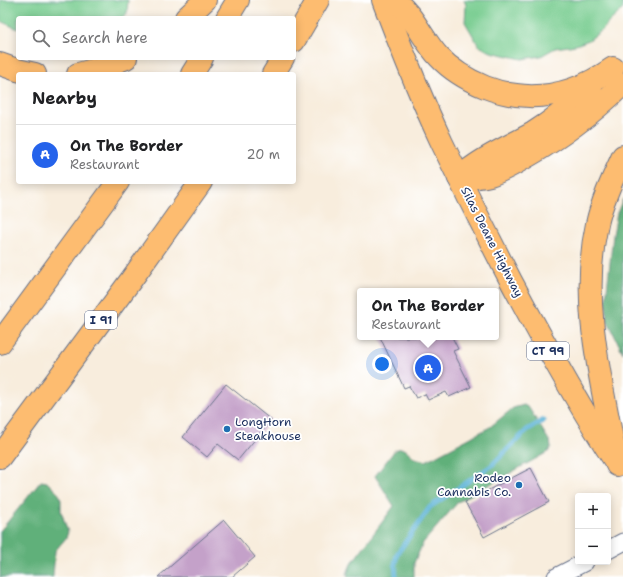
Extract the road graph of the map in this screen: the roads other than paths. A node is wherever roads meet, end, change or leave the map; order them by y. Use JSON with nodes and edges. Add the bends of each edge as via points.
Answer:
{"nodes":[{"id":1,"x":205,"y":0,"type":"edge"},
{"id":2,"x":238,"y":0,"type":"edge"},
{"id":3,"x":318,"y":0,"type":"edge"},
{"id":4,"x":383,"y":0,"type":"edge"},
{"id":5,"x":394,"y":0,"type":"edge"},
{"id":6,"x":188,"y":16,"type":"edge"},
{"id":7,"x":228,"y":16,"type":"edge"},
{"id":8,"x":296,"y":38,"type":"edge"},
{"id":9,"x":121,"y":60,"type":"edge"},
{"id":10,"x":201,"y":60,"type":"edge"},
{"id":11,"x":282,"y":60,"type":"edge"},
{"id":12,"x":0,"y":64,"type":"edge"},
{"id":13,"x":620,"y":70,"type":"edge"},
{"id":14,"x":26,"y":72,"type":"edge"},
{"id":15,"x":86,"y":72,"type":"edge"},
{"id":16,"x":193,"y":72,"type":"edge"},
{"id":17,"x":275,"y":72,"type":"edge"},
{"id":18,"x":623,"y":156,"type":"edge"},
{"id":19,"x":459,"y":178,"type":"junction"},
{"id":20,"x":117,"y":184,"type":"edge"},
{"id":21,"x":200,"y":184,"type":"edge"},
{"id":22,"x":0,"y":343,"type":"edge"},
{"id":23,"x":0,"y":457,"type":"edge"},
{"id":24,"x":620,"y":469,"type":"edge"},
{"id":25,"x":623,"y":542,"type":"edge"},
{"id":26,"x":611,"y":548,"type":"edge"},
{"id":27,"x":579,"y":565,"type":"edge"},
{"id":28,"x":556,"y":577,"type":"edge"}],
"edges":[{"from":1,"to":6,"type":"main road"},
{"from":2,"to":7,"type":"main road"},
{"from":3,"to":8,"type":"main road"},
{"from":4,"to":19,"type":"main road","name":"Silas Deane Highway","number":"CT 99","via":[[423,101]]},
{"from":5,"to":13,"type":"main road","via":[[408,12],[445,63],[466,78],[494,90],[524,96],[555,94],[586,85]]},
{"from":9,"to":15,"type":"main road"},
{"from":10,"to":16,"type":"main road"},
{"from":11,"to":17,"type":"main road"},
{"from":12,"to":14,"type":"main road"},
{"from":13,"to":19,"type":"main road","via":[[556,117],[478,163]]},
{"from":18,"to":24,"type":"main road","via":[[597,224],[590,291],[596,354]]},
{"from":19,"to":24,"type":"main road","name":"Silas Deane Highway","number":"CT 99","via":[[559,371]]},
{"from":20,"to":22,"type":"main road"},
{"from":21,"to":23,"type":"main road","number":"I 91"},
{"from":25,"to":26,"type":"street"},
{"from":27,"to":28,"type":"street"}]}
